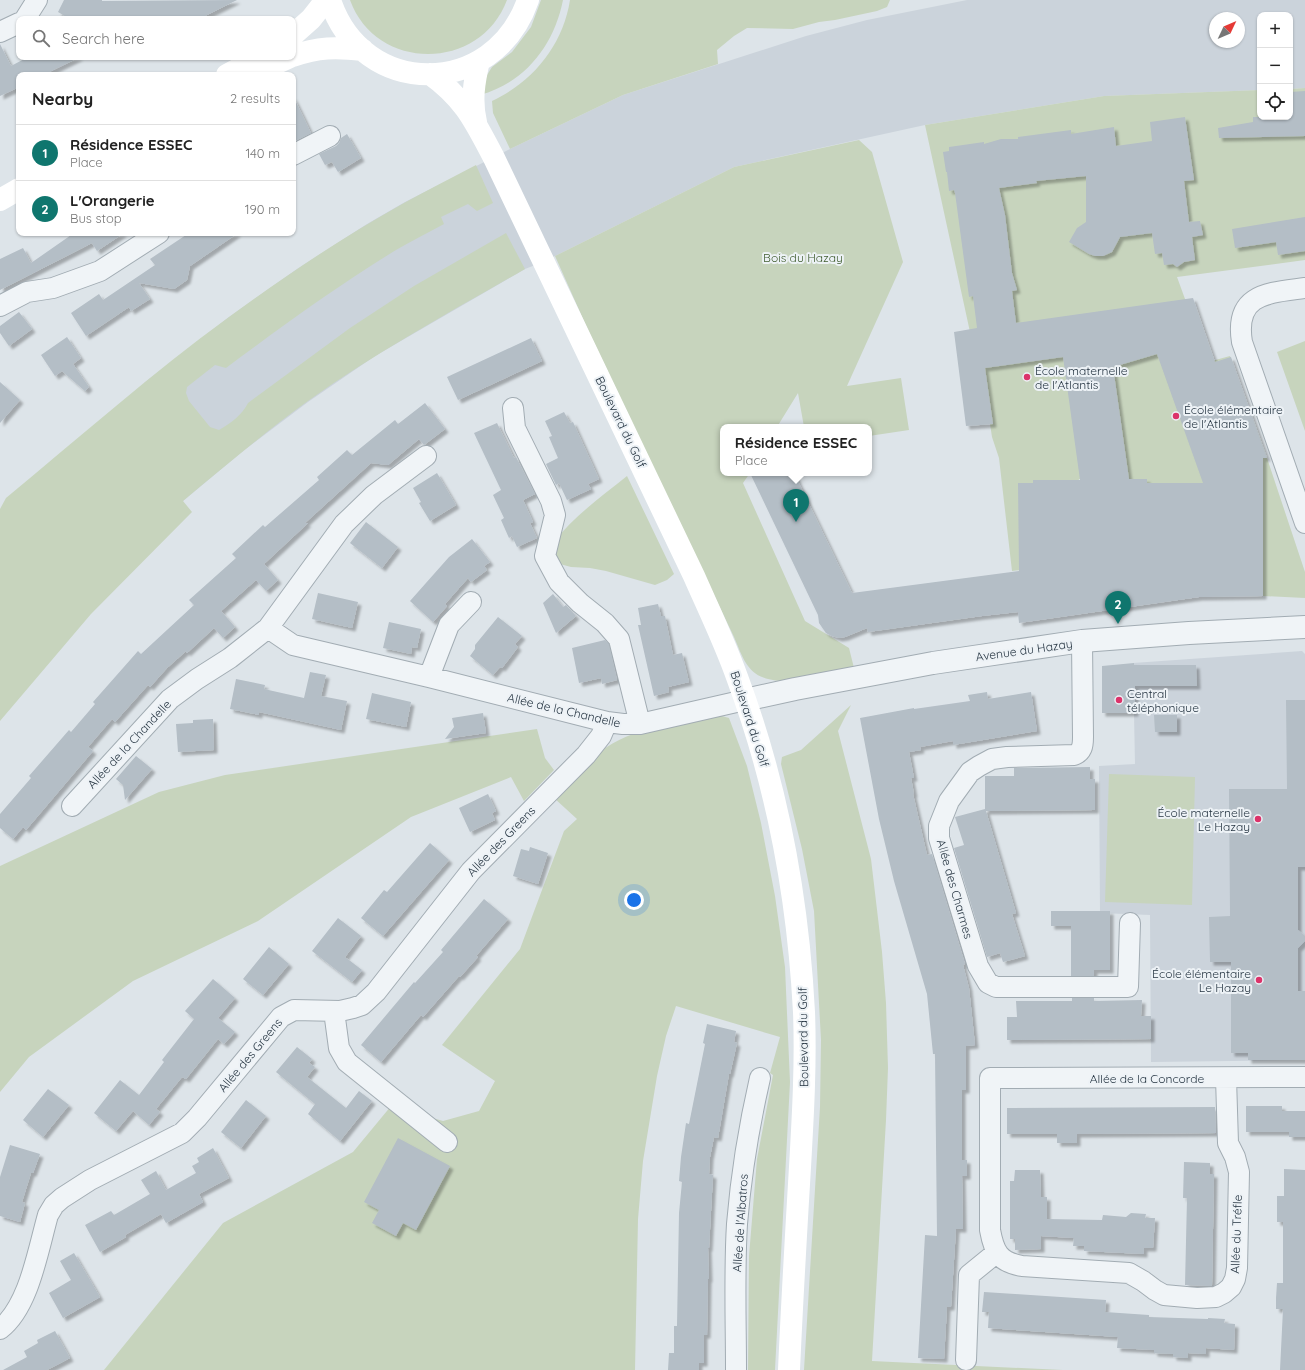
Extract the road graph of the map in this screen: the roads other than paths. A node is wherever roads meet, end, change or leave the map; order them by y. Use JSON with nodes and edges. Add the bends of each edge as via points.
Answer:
{"nodes":[{"id":1,"x":37,"y":0,"type":"edge"},
{"id":2,"x":326,"y":0,"type":"edge"},
{"id":3,"x":330,"y":0,"type":"edge"},
{"id":4,"x":528,"y":0,"type":"edge"},
{"id":5,"x":27,"y":16,"type":"edge"},
{"id":6,"x":16,"y":24,"type":"edge"},
{"id":7,"x":0,"y":32,"type":"edge"},
{"id":8,"x":296,"y":32,"type":"edge"},
{"id":9,"x":362,"y":50,"type":"junction"},
{"id":10,"x":296,"y":55,"type":"edge"},
{"id":11,"x":254,"y":60,"type":"edge"},
{"id":12,"x":284,"y":60,"type":"edge"},
{"id":13,"x":479,"y":61,"type":"junction"},
{"id":14,"x":232,"y":72,"type":"edge"},
{"id":15,"x":258,"y":72,"type":"edge"},
{"id":16,"x":430,"y":74,"type":"junction"},
{"id":17,"x":476,"y":122,"type":"junction"},
{"id":18,"x":330,"y":136,"type":"dead end"},
{"id":19,"x":296,"y":153,"type":"edge"},
{"id":20,"x":16,"y":178,"type":"edge"},
{"id":21,"x":0,"y":186,"type":"edge"},
{"id":22,"x":16,"y":191,"type":"edge"},
{"id":23,"x":0,"y":200,"type":"edge"},
{"id":24,"x":155,"y":236,"type":"edge"},
{"id":25,"x":1305,"y":288,"type":"edge"},
{"id":26,"x":0,"y":306,"type":"edge"},
{"id":27,"x":513,"y":408,"type":"dead end"},
{"id":28,"x":426,"y":456,"type":"dead end"},
{"id":29,"x":1305,"y":523,"type":"edge"},
{"id":30,"x":471,"y":602,"type":"dead end"},
{"id":31,"x":268,"y":628,"type":"junction"},
{"id":32,"x":1305,"y":628,"type":"edge"},
{"id":33,"x":1082,"y":642,"type":"junction"},
{"id":34,"x":429,"y":677,"type":"junction"},
{"id":35,"x":745,"y":700,"type":"junction"},
{"id":36,"x":607,"y":722,"type":"junction"},
{"id":37,"x":640,"y":724,"type":"junction"},
{"id":38,"x":72,"y":806,"type":"dead end"},
{"id":39,"x":1130,"y":923,"type":"dead end"},
{"id":40,"x":334,"y":1011,"type":"junction"},
{"id":41,"x":1305,"y":1077,"type":"edge"},
{"id":42,"x":760,"y":1078,"type":"dead end"},
{"id":43,"x":1226,"y":1078,"type":"junction"},
{"id":44,"x":448,"y":1142,"type":"dead end"},
{"id":45,"x":996,"y":1253,"type":"junction"},
{"id":46,"x":0,"y":1329,"type":"edge"},
{"id":47,"x":966,"y":1360,"type":"dead end"},
{"id":48,"x":736,"y":1370,"type":"edge"},
{"id":49,"x":788,"y":1370,"type":"edge"}],
"edges":[{"from":1,"to":5,"type":"street"},
{"from":2,"to":8,"type":"main road"},
{"from":3,"to":9,"type":"main road","via":[[342,27]]},
{"from":4,"to":13,"type":"main road","via":[[510,35],[496,50]]},
{"from":6,"to":7,"type":"street"},
{"from":9,"to":10,"type":"main road","via":[[331,47]]},
{"from":9,"to":16,"type":"main road","via":[[389,67],[409,73]]},
{"from":11,"to":14,"type":"main road"},
{"from":12,"to":15,"type":"main road"},
{"from":13,"to":16,"type":"main road","via":[[456,71]]},
{"from":13,"to":17,"type":"main road","name":"Boulevard du Golf","via":[[473,101]]},
{"from":16,"to":17,"type":"main road","name":"Boulevard du Golf","via":[[452,92]]},
{"from":17,"to":35,"type":"main road","name":"Boulevard du Golf","via":[[694,576]]},
{"from":18,"to":19,"type":"street"},
{"from":20,"to":21,"type":"main road"},
{"from":22,"to":23,"type":"main road"},
{"from":24,"to":26,"type":"street","via":[[100,271],[53,288],[27,292]]},
{"from":25,"to":29,"type":"street","via":[[1257,297],[1246,308],[1242,318],[1241,334]]},
{"from":27,"to":37,"type":"street","via":[[515,428],[551,501],[555,515],[545,556],[559,582],[619,639]]},
{"from":28,"to":31,"type":"street","name":"Allée de la Chandelle","via":[[374,495],[344,524]]},
{"from":30,"to":34,"type":"street","via":[[449,625]]},
{"from":31,"to":34,"type":"street","name":"Allée de la Chandelle","via":[[292,644]]},
{"from":31,"to":38,"type":"street","name":"Allée de la Chandelle","via":[[170,699]]},
{"from":32,"to":33,"type":"street","name":"Avenue du Hazay","via":[[1189,633]]},
{"from":33,"to":35,"type":"street","name":"Avenue du Hazay","via":[[933,663]]},
{"from":33,"to":39,"type":"street","name":"Allée des Charmes","via":[[1083,746],[1079,753],[1007,757],[992,759],[979,766],[970,772],[949,801],[939,826],[938,838],[978,966],[988,983],[996,987],[1128,987]]},
{"from":34,"to":36,"type":"street","name":"Allée de la Chandelle"},
{"from":35,"to":37,"type":"street","name":"Allée de la Chandelle"},
{"from":35,"to":49,"type":"main road","name":"Boulevard du Golf","via":[[783,840],[795,912],[804,1012],[804,1082]]},
{"from":36,"to":37,"type":"street","name":"Allée de la Chandelle"},
{"from":36,"to":40,"type":"street","name":"Allée des Greens","via":[[601,736],[586,755],[471,871],[376,992],[362,1004]]},
{"from":40,"to":44,"type":"street","via":[[339,1048],[347,1062]]},
{"from":40,"to":46,"type":"street","name":"Allée des Greens","via":[[294,1010],[280,1017],[182,1133],[90,1180],[54,1205],[48,1215],[28,1288],[20,1306]]},
{"from":41,"to":43,"type":"street","name":"Allée de la Concorde"},
{"from":42,"to":48,"type":"street","name":"Allée de l'Albatros","via":[[748,1132],[737,1226]]},
{"from":43,"to":45,"type":"street","name":"Allée de la Concorde","via":[[990,1078],[990,1230]]},
{"from":43,"to":45,"type":"street","name":"Allée du Tréfle","via":[[1228,1143],[1239,1172],[1237,1268],[1231,1287],[1224,1293],[1216,1297],[1197,1298],[1164,1295],[1130,1273],[1022,1266],[1010,1264]]},
{"from":45,"to":47,"type":"street","via":[[969,1275]]}]}
